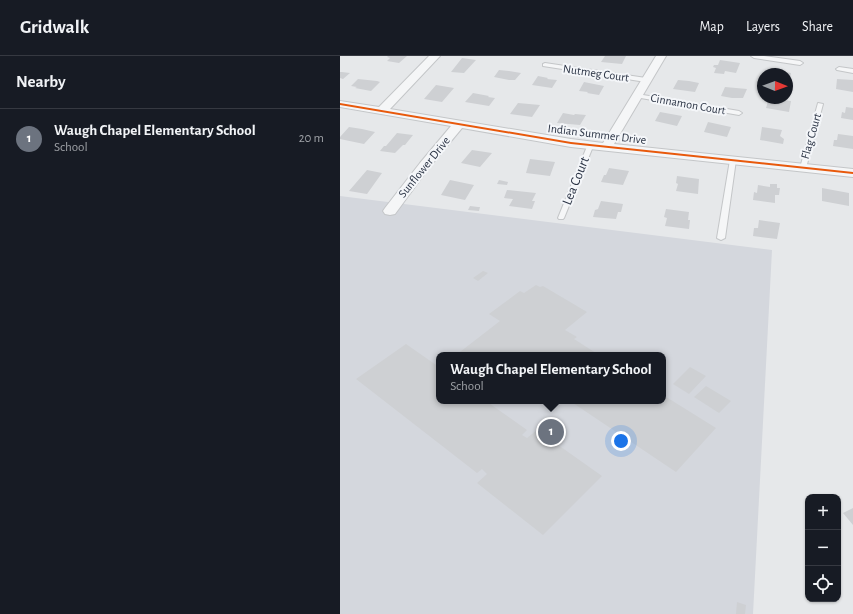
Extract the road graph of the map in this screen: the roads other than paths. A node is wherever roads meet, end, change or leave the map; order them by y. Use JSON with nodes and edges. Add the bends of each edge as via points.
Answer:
{"nodes":[{"id":1,"x":435,"y":56,"type":"edge"},
{"id":2,"x":661,"y":56,"type":"edge"},
{"id":3,"x":754,"y":56,"type":"edge"},
{"id":4,"x":800,"y":63,"type":"dead end"},
{"id":5,"x":545,"y":65,"type":"dead end"},
{"id":6,"x":839,"y":69,"type":"dead end"},
{"id":7,"x":853,"y":71,"type":"edge"},
{"id":8,"x":646,"y":80,"type":"junction"},
{"id":9,"x":637,"y":96,"type":"junction"},
{"id":10,"x":340,"y":104,"type":"edge"},
{"id":11,"x":820,"y":104,"type":"dead end"},
{"id":12,"x":382,"y":111,"type":"junction"},
{"id":13,"x":739,"y":113,"type":"dead end"},
{"id":14,"x":459,"y":124,"type":"junction"},
{"id":15,"x":590,"y":144,"type":"junction"},
{"id":16,"x":607,"y":146,"type":"junction"},
{"id":17,"x":733,"y":160,"type":"junction"},
{"id":18,"x":802,"y":168,"type":"junction"},
{"id":19,"x":853,"y":173,"type":"edge"},
{"id":20,"x":390,"y":211,"type":"dead end"},
{"id":21,"x":561,"y":218,"type":"dead end"},
{"id":22,"x":721,"y":238,"type":"dead end"}],
"edges":[{"from":1,"to":12,"type":"street"},
{"from":2,"to":8,"type":"street"},
{"from":3,"to":4,"type":"lane"},
{"from":5,"to":8,"type":"lane","name":"Nutmeg Court"},
{"from":6,"to":7,"type":"lane"},
{"from":8,"to":9,"type":"street"},
{"from":9,"to":13,"type":"lane","name":"Cinnamon Court"},
{"from":9,"to":16,"type":"street"},
{"from":10,"to":12,"type":"street","name":"Indian Summer Drive"},
{"from":11,"to":18,"type":"lane","name":"Flag Court"},
{"from":12,"to":14,"type":"street","name":"Indian Summer Drive"},
{"from":14,"to":15,"type":"street","name":"Indian Summer Drive"},
{"from":14,"to":20,"type":"street","name":"Sunflower Drive"},
{"from":15,"to":16,"type":"street","name":"Indian Summer Drive"},
{"from":15,"to":21,"type":"lane","name":"Lea Court"},
{"from":16,"to":17,"type":"street","name":"Indian Summer Drive"},
{"from":17,"to":18,"type":"street","name":"Indian Summer Drive"},
{"from":17,"to":22,"type":"lane"},
{"from":18,"to":19,"type":"street","name":"Indian Summer Drive"}]}
